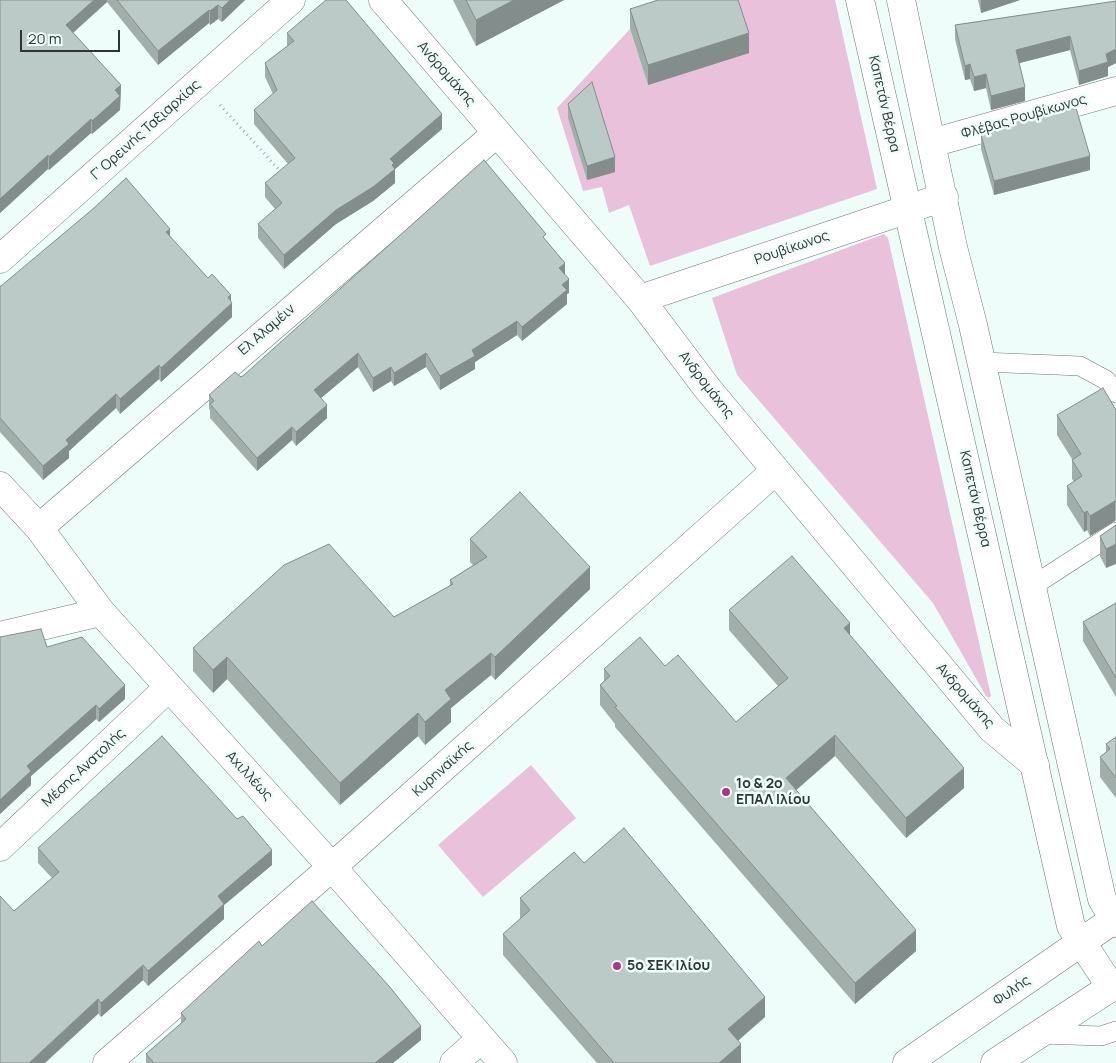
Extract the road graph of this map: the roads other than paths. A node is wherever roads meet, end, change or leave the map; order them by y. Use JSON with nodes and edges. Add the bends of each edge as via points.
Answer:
{"nodes":[{"id":1,"x":291,"y":0,"type":"edge"},
{"id":2,"x":382,"y":0,"type":"edge"},
{"id":3,"x":860,"y":0,"type":"edge"},
{"id":4,"x":901,"y":0,"type":"edge"},
{"id":5,"x":1116,"y":91,"type":"edge"},
{"id":6,"x":497,"y":133,"type":"junction"},
{"id":7,"x":932,"y":143,"type":"junction"},
{"id":8,"x":944,"y":197,"type":"junction"},
{"id":9,"x":908,"y":208,"type":"junction"},
{"id":10,"x":0,"y":259,"type":"edge"},
{"id":11,"x":640,"y":299,"type":"junction"},
{"id":12,"x":982,"y":362,"type":"junction"},
{"id":13,"x":1116,"y":393,"type":"edge"},
{"id":14,"x":775,"y":471,"type":"junction"},
{"id":15,"x":0,"y":486,"type":"edge"},
{"id":16,"x":39,"y":528,"type":"junction"},
{"id":17,"x":1116,"y":532,"type":"edge"},
{"id":18,"x":1031,"y":587,"type":"junction"},
{"id":19,"x":101,"y":612,"type":"junction"},
{"id":20,"x":0,"y":636,"type":"edge"},
{"id":21,"x":168,"y":688,"type":"junction"},
{"id":22,"x":1035,"y":765,"type":"junction"},
{"id":23,"x":0,"y":847,"type":"edge"},
{"id":24,"x":332,"y":867,"type":"junction"},
{"id":25,"x":1115,"y":920,"type":"edge"},
{"id":26,"x":1081,"y":941,"type":"junction"},
{"id":27,"x":1114,"y":986,"type":"edge"},
{"id":28,"x":1116,"y":1031,"type":"edge"},
{"id":29,"x":1040,"y":1034,"type":"junction"},
{"id":30,"x":482,"y":1039,"type":"junction"},
{"id":31,"x":107,"y":1063,"type":"edge"},
{"id":32,"x":454,"y":1063,"type":"edge"},
{"id":33,"x":502,"y":1063,"type":"edge"},
{"id":34,"x":907,"y":1063,"type":"edge"},
{"id":35,"x":995,"y":1063,"type":"edge"}],
"edges":[{"from":1,"to":10,"type":"street","name":"Γ' Ορεινής Ταξιαρχίας"},
{"from":2,"to":6,"type":"street","name":"Ανδρομάχης"},
{"from":3,"to":9,"type":"street","name":"Καπετάν Βέρρα"},
{"from":4,"to":7,"type":"street"},
{"from":5,"to":7,"type":"street","name":"Φλέβας Ρουβίκωνος"},
{"from":6,"to":11,"type":"street","name":"Ανδρομάχης"},
{"from":6,"to":16,"type":"street","name":"Ελ Αλαμέιν"},
{"from":7,"to":8,"type":"street"},
{"from":8,"to":9,"type":"street","name":"Ρουβίκωνος"},
{"from":8,"to":12,"type":"street"},
{"from":9,"to":11,"type":"street","name":"Ρουβίκωνος"},
{"from":9,"to":22,"type":"street","name":"Καπετάν Βέρρα"},
{"from":11,"to":14,"type":"street","name":"Ανδρομάχης"},
{"from":12,"to":13,"type":"lane","via":[[1080,366],[1106,380]]},
{"from":12,"to":18,"type":"street"},
{"from":14,"to":22,"type":"street","name":"Ανδρομάχης","via":[[992,729]]},
{"from":14,"to":24,"type":"street","name":"Κυρηναϊκής"},
{"from":15,"to":16,"type":"street","name":"Αχιλλέως"},
{"from":16,"to":19,"type":"street","name":"Αχιλλέως"},
{"from":17,"to":18,"type":"lane"},
{"from":18,"to":25,"type":"street","via":[[1102,899]]},
{"from":19,"to":20,"type":"street"},
{"from":19,"to":21,"type":"street","name":"Αχιλλέως"},
{"from":21,"to":23,"type":"street","name":"Μέσης Ανατολής"},
{"from":21,"to":24,"type":"street","name":"Αχιλλέως"},
{"from":22,"to":26,"type":"street","name":"Καπετάν Βέρρα","via":[[1071,926]]},
{"from":24,"to":30,"type":"street","name":"Αχιλλέως"},
{"from":24,"to":31,"type":"street","name":"Κυρηναϊκής"},
{"from":25,"to":26,"type":"street","name":"Φυλής"},
{"from":26,"to":27,"type":"street","name":"Καπετάν Βέρρα"},
{"from":26,"to":34,"type":"street","name":"Φυλής"},
{"from":27,"to":29,"type":"street"},
{"from":28,"to":29,"type":"lane","via":[[1101,1036]]},
{"from":29,"to":35,"type":"street"},
{"from":30,"to":32,"type":"street"},
{"from":30,"to":33,"type":"street","name":"Αχιλλέως"}]}
